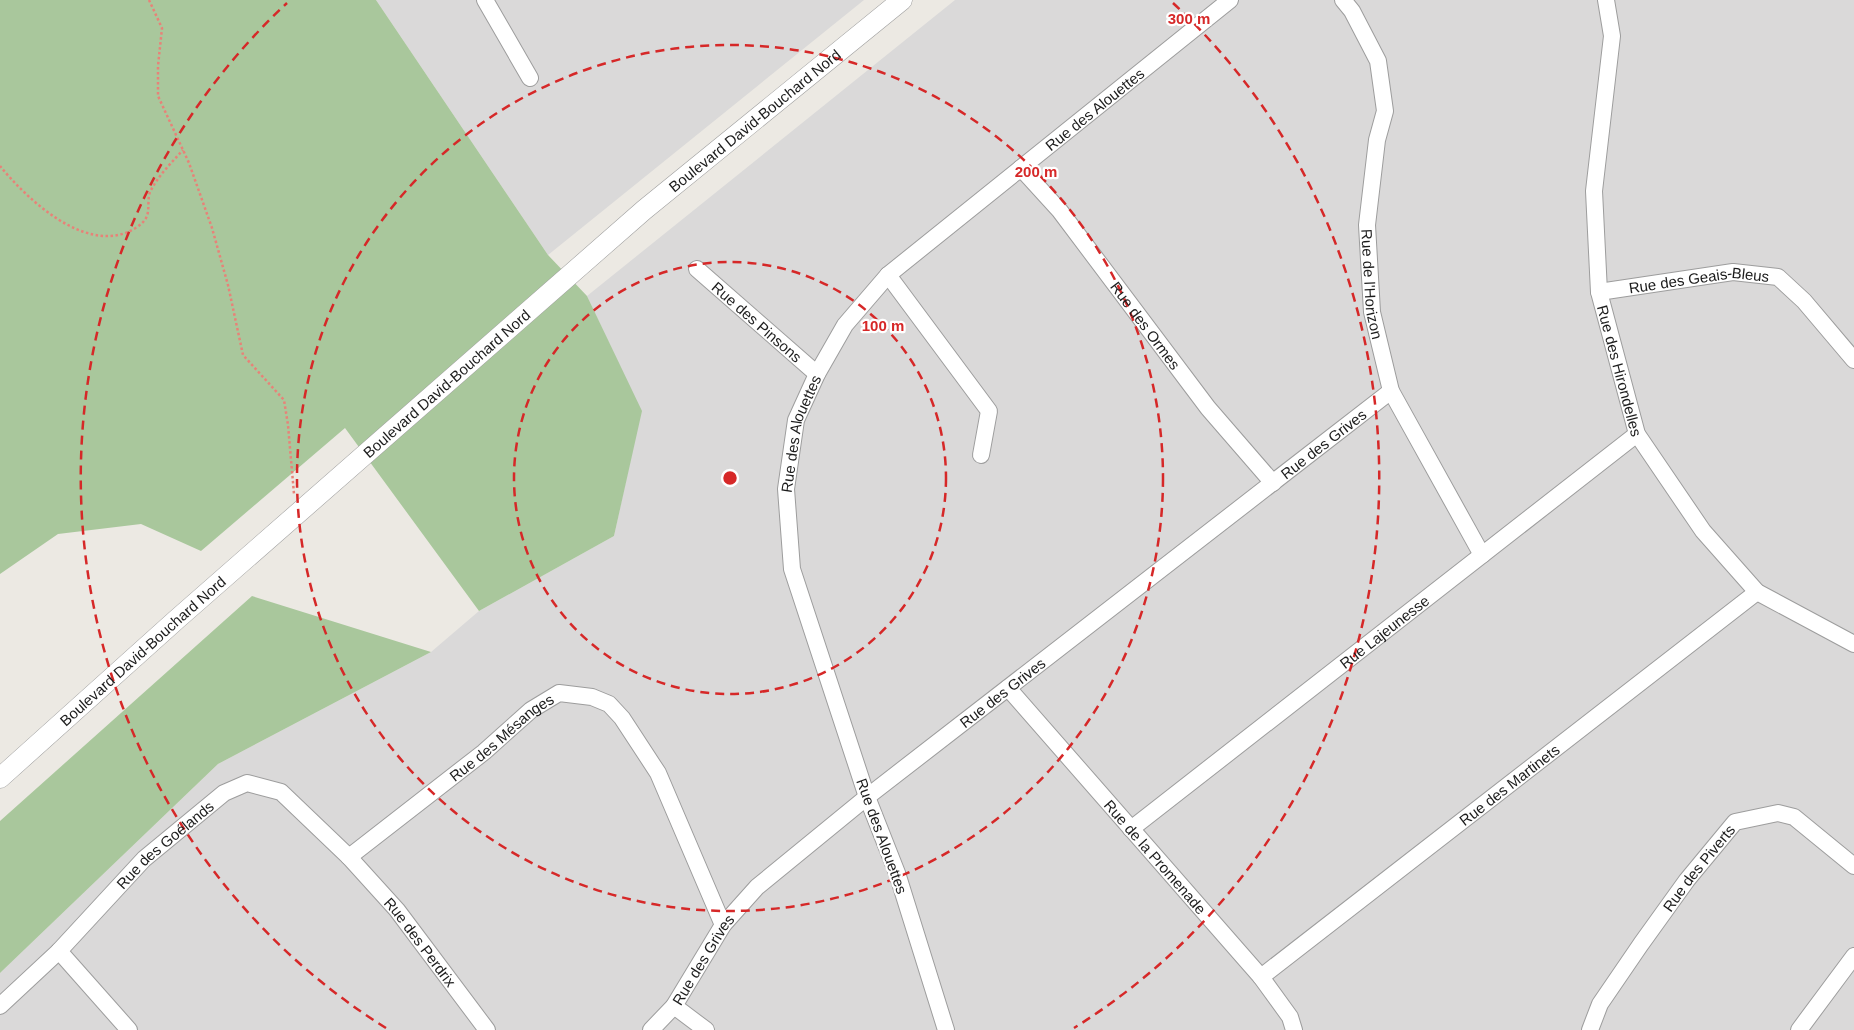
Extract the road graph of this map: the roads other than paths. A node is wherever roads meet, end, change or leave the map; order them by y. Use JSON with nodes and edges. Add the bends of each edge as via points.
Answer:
{"nodes":[{"id":1,"x":485,"y":0,"type":"edge"},
{"id":2,"x":902,"y":0,"type":"edge"},
{"id":3,"x":1230,"y":0,"type":"edge"},
{"id":4,"x":1343,"y":0,"type":"edge"},
{"id":5,"x":1606,"y":0,"type":"edge"},
{"id":6,"x":530,"y":78,"type":"dead end"},
{"id":7,"x":1021,"y":168,"type":"junction"},
{"id":8,"x":698,"y":269,"type":"dead end"},
{"id":9,"x":888,"y":275,"type":"junction"},
{"id":10,"x":1599,"y":292,"type":"junction"},
{"id":11,"x":1854,"y":360,"type":"edge"},
{"id":12,"x":816,"y":374,"type":"junction"},
{"id":13,"x":1391,"y":391,"type":"junction"},
{"id":14,"x":1637,"y":434,"type":"junction"},
{"id":15,"x":981,"y":455,"type":"dead end"},
{"id":16,"x":1273,"y":483,"type":"junction"},
{"id":17,"x":1482,"y":555,"type":"junction"},
{"id":18,"x":1757,"y":592,"type":"junction"},
{"id":19,"x":1854,"y":644,"type":"edge"},
{"id":20,"x":1008,"y":688,"type":"junction"},
{"id":21,"x":0,"y":778,"type":"edge"},
{"id":22,"x":867,"y":797,"type":"junction"},
{"id":23,"x":1131,"y":828,"type":"junction"},
{"id":24,"x":349,"y":857,"type":"junction"},
{"id":25,"x":1854,"y":866,"type":"edge"},
{"id":26,"x":723,"y":925,"type":"junction"},
{"id":27,"x":59,"y":951,"type":"junction"},
{"id":28,"x":1854,"y":956,"type":"edge"},
{"id":29,"x":1261,"y":977,"type":"junction"},
{"id":30,"x":0,"y":1006,"type":"edge"},
{"id":31,"x":674,"y":1006,"type":"junction"},
{"id":32,"x":129,"y":1030,"type":"edge"},
{"id":33,"x":487,"y":1030,"type":"edge"},
{"id":34,"x":651,"y":1030,"type":"edge"},
{"id":35,"x":706,"y":1030,"type":"edge"},
{"id":36,"x":946,"y":1030,"type":"edge"},
{"id":37,"x":1294,"y":1030,"type":"edge"},
{"id":38,"x":1590,"y":1030,"type":"edge"},
{"id":39,"x":1799,"y":1030,"type":"edge"}],
"edges":[{"from":1,"to":6,"type":"street"},
{"from":2,"to":21,"type":"street","name":"Boulevard David-Bouchard Nord","via":[[644,210]]},
{"from":3,"to":7,"type":"street","name":"Rue des Alouettes"},
{"from":4,"to":13,"type":"street","name":"Rue de l'Horizon","via":[[1378,62],[1385,111],[1377,140],[1367,225],[1372,312]]},
{"from":5,"to":10,"type":"street","name":"Rue des Hirondelles","via":[[1612,36],[1594,191]]},
{"from":7,"to":9,"type":"street","name":"Rue des Alouettes"},
{"from":7,"to":16,"type":"street","name":"Rue des Ormes","via":[[1060,211],[1208,408]]},
{"from":8,"to":12,"type":"street","name":"Rue des Pinsons"},
{"from":9,"to":12,"type":"street","name":"Rue des Alouettes","via":[[845,325]]},
{"from":9,"to":15,"type":"street","via":[[989,411]]},
{"from":10,"to":11,"type":"street","name":"Rue des Geais-Bleus","via":[[1733,272],[1778,277],[1804,301]]},
{"from":10,"to":14,"type":"street","name":"Rue des Hirondelles"},
{"from":12,"to":22,"type":"street","name":"Rue des Alouettes","via":[[796,420],[786,489],[792,570]]},
{"from":13,"to":16,"type":"street","name":"Rue des Grives"},
{"from":13,"to":17,"type":"street","name":"Rue de l'Horizon"},
{"from":14,"to":17,"type":"street","name":"Rue Lajeunesse"},
{"from":14,"to":18,"type":"street","name":"Rue des Hirondelles","via":[[1703,530]]},
{"from":16,"to":20,"type":"street","name":"Rue des Grives"},
{"from":17,"to":23,"type":"street","name":"Rue Lajeunesse"},
{"from":18,"to":19,"type":"street","name":"Rue des Hirondelles"},
{"from":18,"to":29,"type":"street","name":"Rue des Martinets"},
{"from":20,"to":22,"type":"street","name":"Rue des Grives"},
{"from":20,"to":23,"type":"street","name":"Rue de la Promenade"},
{"from":22,"to":26,"type":"street","name":"Rue des Grives","via":[[757,888]]},
{"from":22,"to":36,"type":"street","name":"Rue des Alouettes","via":[[897,873]]},
{"from":23,"to":29,"type":"street","name":"Rue de la Promenade"},
{"from":24,"to":26,"type":"street","name":"Rue des Mésanges","via":[[484,752],[531,710],[559,693],[592,697],[609,704],[622,718],[658,773]]},
{"from":24,"to":27,"type":"street","name":"Rue des Goélands","via":[[281,792],[247,783],[224,793],[144,859]]},
{"from":24,"to":33,"type":"street","name":"Rue des Perdrix","via":[[397,910]]},
{"from":25,"to":38,"type":"street","name":"Rue des Piverts","via":[[1794,817],[1778,814],[1735,822],[1687,880],[1641,944],[1600,1004]]},
{"from":26,"to":31,"type":"street","name":"Rue des Grives"},
{"from":27,"to":30,"type":"street","name":"Rue des Goélands"},
{"from":27,"to":32,"type":"street"},
{"from":28,"to":39,"type":"street"},
{"from":29,"to":37,"type":"street","name":"Rue de la Promenade","via":[[1290,1017]]},
{"from":31,"to":34,"type":"street","name":"Rue des Grives"},
{"from":31,"to":35,"type":"street"}]}
